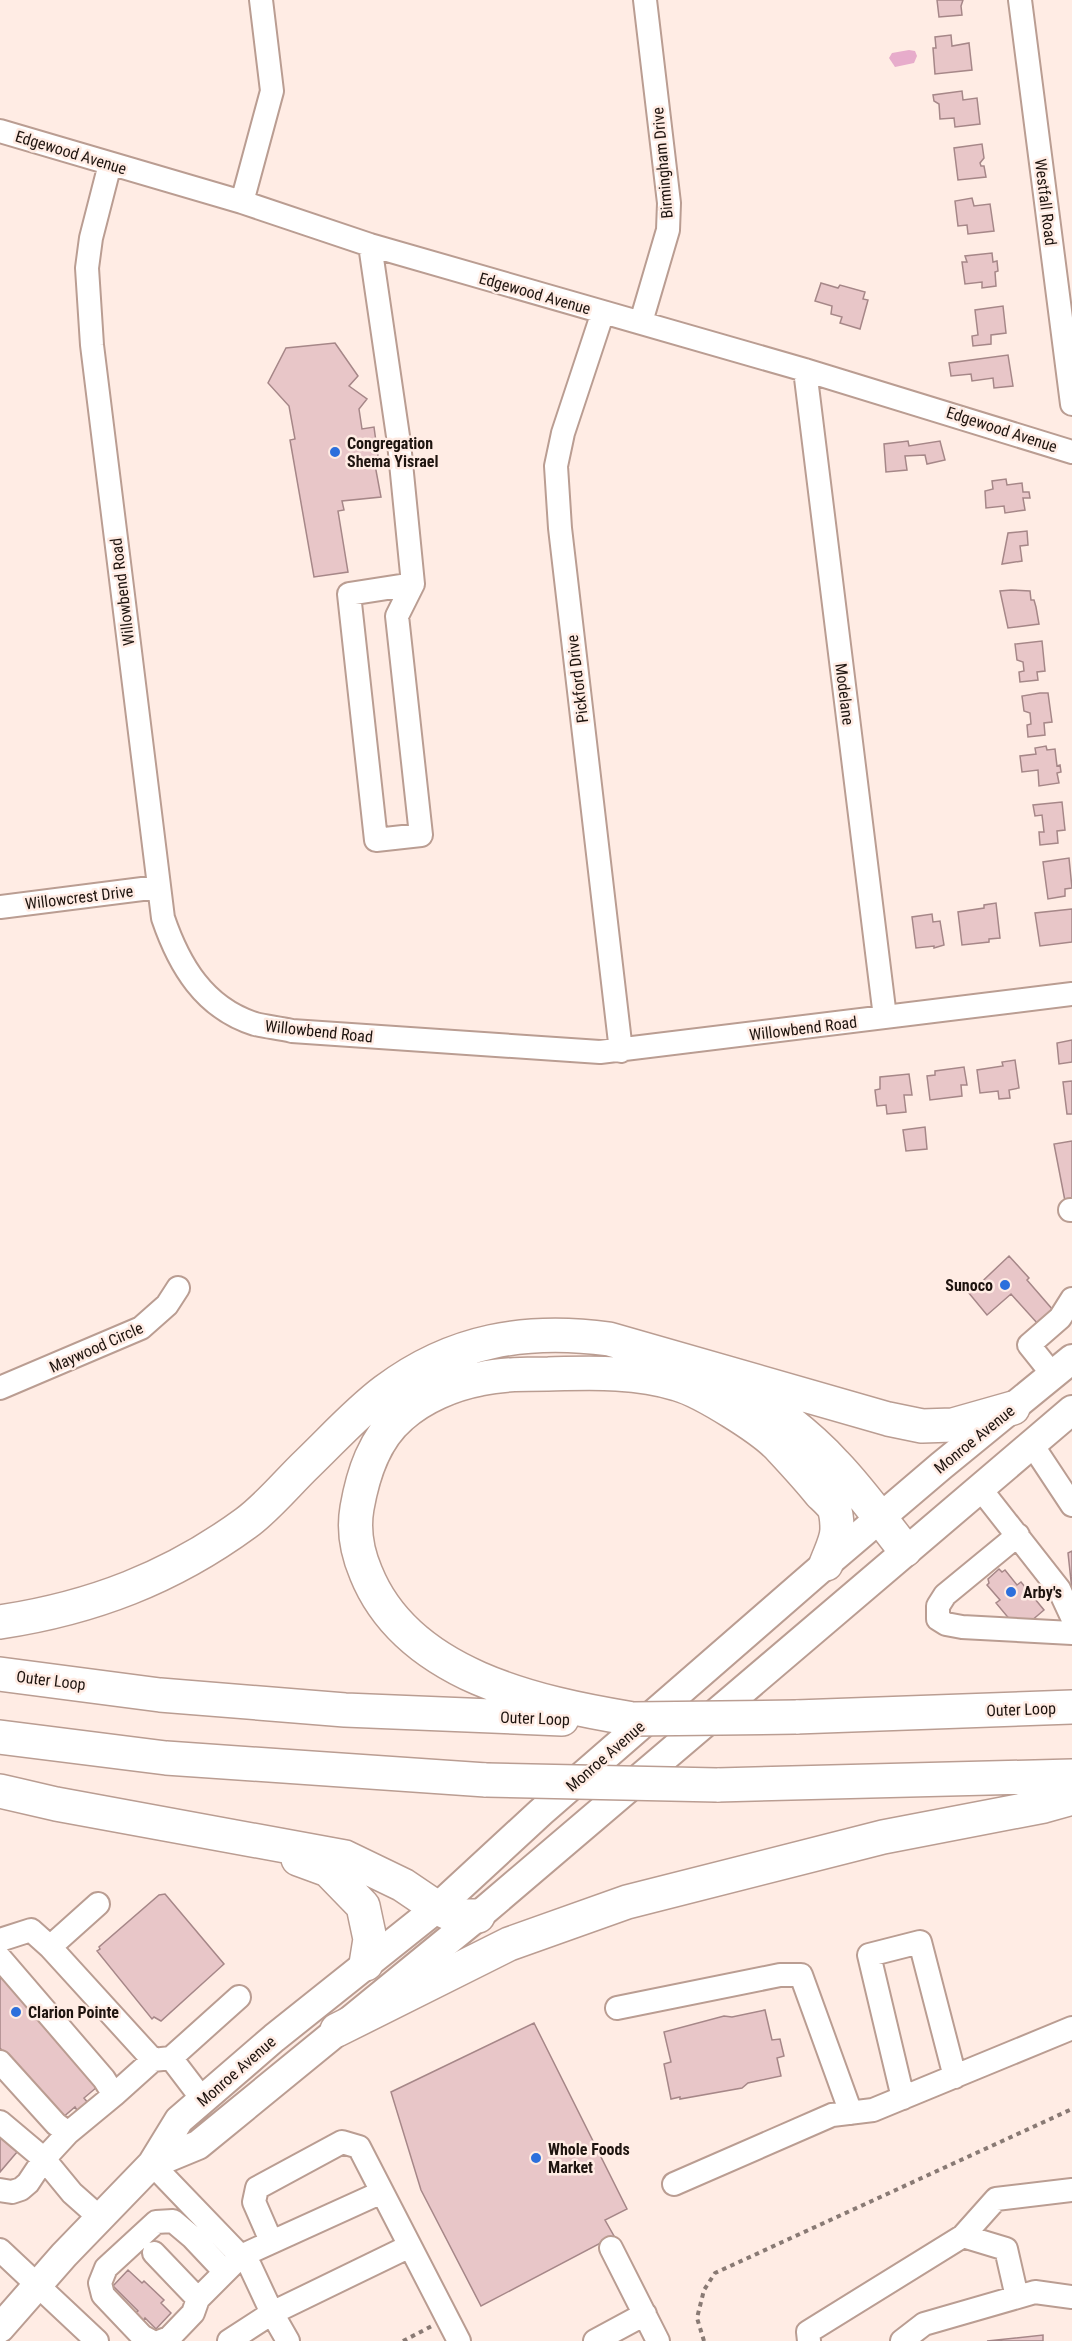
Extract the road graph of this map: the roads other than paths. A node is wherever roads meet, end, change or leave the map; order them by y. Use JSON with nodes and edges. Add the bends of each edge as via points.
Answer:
{"nodes":[{"id":1,"x":261,"y":0,"type":"edge"},
{"id":2,"x":645,"y":0,"type":"edge"},
{"id":3,"x":1020,"y":0,"type":"edge"},
{"id":4,"x":0,"y":130,"type":"edge"},
{"id":5,"x":110,"y":164,"type":"junction"},
{"id":6,"x":242,"y":202,"type":"junction"},
{"id":7,"x":370,"y":245,"type":"junction"},
{"id":8,"x":603,"y":312,"type":"junction"},
{"id":9,"x":641,"y":322,"type":"junction"},
{"id":10,"x":805,"y":370,"type":"junction"},
{"id":11,"x":1072,"y":404,"type":"edge"},
{"id":12,"x":1072,"y":452,"type":"edge"},
{"id":13,"x":413,"y":584,"type":"junction"},
{"id":14,"x":158,"y":887,"type":"junction"},
{"id":15,"x":0,"y":907,"type":"edge"},
{"id":16,"x":1072,"y":994,"type":"edge"},
{"id":17,"x":885,"y":1017,"type":"junction"},
{"id":18,"x":621,"y":1051,"type":"junction"},
{"id":19,"x":178,"y":1288,"type":"dead end"},
{"id":20,"x":1072,"y":1299,"type":"edge"},
{"id":21,"x":708,"y":1366,"type":"junction"},
{"id":22,"x":1063,"y":1367,"type":"edge"},
{"id":23,"x":0,"y":1388,"type":"edge"},
{"id":24,"x":1012,"y":1408,"type":"junction"},
{"id":25,"x":1072,"y":1410,"type":"edge"},
{"id":26,"x":1031,"y":1443,"type":"junction"},
{"id":27,"x":979,"y":1487,"type":"junction"},
{"id":28,"x":1072,"y":1505,"type":"edge"},
{"id":29,"x":880,"y":1518,"type":"junction"},
{"id":30,"x":1018,"y":1535,"type":"junction"},
{"id":31,"x":905,"y":1550,"type":"junction"},
{"id":32,"x":826,"y":1564,"type":"junction"},
{"id":33,"x":1072,"y":1617,"type":"edge"},
{"id":34,"x":0,"y":1622,"type":"edge"},
{"id":35,"x":1072,"y":1633,"type":"edge"},
{"id":36,"x":0,"y":1674,"type":"edge"},
{"id":37,"x":1072,"y":1707,"type":"edge"},
{"id":38,"x":563,"y":1714,"type":"junction"},
{"id":39,"x":0,"y":1737,"type":"edge"},
{"id":40,"x":1072,"y":1776,"type":"edge"},
{"id":41,"x":0,"y":1791,"type":"edge"},
{"id":42,"x":1072,"y":1798,"type":"edge"},
{"id":43,"x":240,"y":1837,"type":"junction"},
{"id":44,"x":98,"y":1904,"type":"dead end"},
{"id":45,"x":437,"y":1908,"type":"junction"},
{"id":46,"x":478,"y":1916,"type":"junction"},
{"id":47,"x":0,"y":1940,"type":"edge"},
{"id":48,"x":50,"y":1947,"type":"junction"},
{"id":49,"x":0,"y":1958,"type":"edge"},
{"id":50,"x":366,"y":1964,"type":"junction"},
{"id":51,"x":239,"y":1997,"type":"dead end"},
{"id":52,"x":617,"y":2008,"type":"dead end"},
{"id":53,"x":1072,"y":2028,"type":"edge"},
{"id":54,"x":337,"y":2030,"type":"junction"},
{"id":55,"x":162,"y":2059,"type":"junction"},
{"id":56,"x":0,"y":2061,"type":"edge"},
{"id":57,"x":955,"y":2078,"type":"junction"},
{"id":58,"x":114,"y":2095,"type":"junction"},
{"id":59,"x":903,"y":2098,"type":"junction"},
{"id":60,"x":203,"y":2100,"type":"junction"},
{"id":61,"x":851,"y":2113,"type":"junction"},
{"id":62,"x":0,"y":2122,"type":"edge"},
{"id":63,"x":68,"y":2133,"type":"junction"},
{"id":64,"x":44,"y":2159,"type":"junction"},
{"id":65,"x":152,"y":2164,"type":"junction"},
{"id":66,"x":674,"y":2184,"type":"dead end"},
{"id":67,"x":0,"y":2190,"type":"edge"},
{"id":68,"x":1072,"y":2190,"type":"edge"},
{"id":69,"x":382,"y":2192,"type":"junction"},
{"id":70,"x":99,"y":2217,"type":"junction"},
{"id":71,"x":963,"y":2236,"type":"junction"},
{"id":72,"x":271,"y":2241,"type":"junction"},
{"id":73,"x":410,"y":2246,"type":"junction"},
{"id":74,"x":611,"y":2248,"type":"dead end"},
{"id":75,"x":0,"y":2250,"type":"edge"},
{"id":76,"x":154,"y":2253,"type":"dead end"},
{"id":77,"x":233,"y":2264,"type":"junction"},
{"id":78,"x":37,"y":2285,"type":"junction"},
{"id":79,"x":1017,"y":2297,"type":"junction"},
{"id":80,"x":1072,"y":2297,"type":"edge"},
{"id":81,"x":198,"y":2299,"type":"junction"},
{"id":82,"x":272,"y":2313,"type":"junction"},
{"id":83,"x":645,"y":2314,"type":"junction"},
{"id":84,"x":0,"y":2328,"type":"edge"},
{"id":85,"x":97,"y":2341,"type":"edge"},
{"id":86,"x":151,"y":2341,"type":"edge"},
{"id":87,"x":160,"y":2341,"type":"edge"},
{"id":88,"x":229,"y":2341,"type":"edge"},
{"id":89,"x":288,"y":2341,"type":"edge"},
{"id":90,"x":459,"y":2341,"type":"edge"},
{"id":91,"x":596,"y":2341,"type":"edge"},
{"id":92,"x":658,"y":2341,"type":"edge"},
{"id":93,"x":809,"y":2341,"type":"edge"},
{"id":94,"x":902,"y":2341,"type":"edge"}],
"edges":[{"from":1,"to":6,"type":"street","via":[[272,91]]},
{"from":2,"to":9,"type":"street","name":"Birmingham Drive","via":[[669,203],[668,230]]},
{"from":3,"to":11,"type":"street","name":"Westfall Road"},
{"from":4,"to":5,"type":"street","name":"Edgewood Avenue"},
{"from":5,"to":6,"type":"street","name":"Edgewood Avenue"},
{"from":5,"to":14,"type":"street","name":"Willowbend Road","via":[[91,238],[87,297]]},
{"from":6,"to":7,"type":"street","name":"Edgewood Avenue"},
{"from":7,"to":8,"type":"street","name":"Edgewood Avenue"},
{"from":7,"to":13,"type":"street","via":[[399,443]]},
{"from":8,"to":9,"type":"street","name":"Edgewood Avenue"},
{"from":8,"to":18,"type":"street","name":"Pickford Drive","via":[[556,466]]},
{"from":9,"to":10,"type":"street","name":"Edgewood Avenue"},
{"from":10,"to":12,"type":"street","name":"Edgewood Avenue"},
{"from":10,"to":17,"type":"street","name":"Modelane"},
{"from":13,"to":13,"type":"street","via":[[397,616],[421,835],[376,840],[349,594]]},
{"from":14,"to":15,"type":"street","name":"Willowcrest Drive"},
{"from":14,"to":18,"type":"street","name":"Willowbend Road","via":[[170,939],[191,978],[223,1009],[255,1024],[292,1031],[561,1051]]},
{"from":16,"to":17,"type":"street","name":"Willowbend Road"},
{"from":17,"to":18,"type":"street","name":"Willowbend Road"},
{"from":19,"to":23,"type":"street","name":"Maywood Circle","via":[[167,1305],[141,1328]]},
{"from":20,"to":22,"type":"street","via":[[1060,1318],[1029,1345]]},
{"from":21,"to":24,"type":"highway","via":[[888,1419],[922,1425],[953,1425]]},
{"from":21,"to":29,"type":"highway","via":[[773,1409],[834,1462]]},
{"from":21,"to":34,"type":"highway","via":[[609,1339],[575,1335],[510,1338],[446,1356],[384,1391],[249,1521],[179,1567],[103,1599]]},
{"from":22,"to":24,"type":"main road","name":"Monroe Avenue"},
{"from":24,"to":29,"type":"main road","name":"Monroe Avenue"},
{"from":25,"to":26,"type":"main road","name":"Monroe Avenue"},
{"from":26,"to":27,"type":"main road","name":"Monroe Avenue"},
{"from":26,"to":28,"type":"street"},
{"from":27,"to":30,"type":"street"},
{"from":27,"to":31,"type":"main road","name":"Monroe Avenue"},
{"from":29,"to":31,"type":"highway"},
{"from":29,"to":32,"type":"main road","name":"Monroe Avenue"},
{"from":30,"to":33,"type":"street","via":[[1059,1588]]},
{"from":30,"to":35,"type":"street","via":[[945,1595],[938,1606],[938,1619],[946,1624]]},
{"from":31,"to":46,"type":"main road","name":"Monroe Avenue"},
{"from":32,"to":38,"type":"highway","via":[[837,1532],[834,1509],[776,1443],[696,1391],[647,1377],[520,1374],[480,1378],[428,1397],[401,1415],[384,1433],[360,1489],[354,1525],[359,1556],[372,1589],[415,1641],[449,1664]]},
{"from":32,"to":45,"type":"main road","name":"Monroe Avenue","via":[[541,1812]]},
{"from":36,"to":38,"type":"highway","name":"Outer Loop","via":[[160,1695],[345,1710]]},
{"from":37,"to":38,"type":"highway","name":"Outer Loop","bridge":true,"via":[[796,1717],[633,1719]]},
{"from":39,"to":40,"type":"highway","bridge":true,"via":[[166,1758],[486,1780],[717,1785]]},
{"from":41,"to":43,"type":"highway"},
{"from":42,"to":54,"type":"highway","via":[[883,1837],[627,1902],[509,1944]]},
{"from":43,"to":45,"type":"highway","via":[[345,1857],[403,1885]]},
{"from":43,"to":50,"type":"highway","via":[[328,1870],[363,1905],[370,1939]]},
{"from":44,"to":48,"type":"street"},
{"from":45,"to":46,"type":"highway","via":[[454,1916]]},
{"from":45,"to":50,"type":"main road","name":"Monroe Avenue"},
{"from":46,"to":54,"type":"main road","name":"Monroe Avenue"},
{"from":47,"to":48,"type":"street","via":[[31,1930]]},
{"from":48,"to":55,"type":"street"},
{"from":49,"to":58,"type":"street"},
{"from":50,"to":60,"type":"main road","name":"Monroe Avenue"},
{"from":51,"to":55,"type":"street"},
{"from":52,"to":61,"type":"street","via":[[780,1975],[801,1975]]},
{"from":53,"to":57,"type":"street"},
{"from":54,"to":65,"type":"main road","name":"Monroe Avenue","via":[[198,2145]]},
{"from":55,"to":58,"type":"street"},
{"from":55,"to":60,"type":"street"},
{"from":56,"to":63,"type":"street"},
{"from":57,"to":59,"type":"street"},
{"from":57,"to":59,"type":"street","via":[[920,1941],[869,1955]]},
{"from":58,"to":63,"type":"street"},
{"from":59,"to":61,"type":"street","via":[[873,2110]]},
{"from":60,"to":65,"type":"main road","name":"Monroe Avenue","via":[[179,2120]]},
{"from":61,"to":66,"type":"street","via":[[832,2115]]},
{"from":62,"to":64,"type":"street"},
{"from":63,"to":64,"type":"street"},
{"from":64,"to":67,"type":"street","via":[[21,2189]]},
{"from":64,"to":70,"type":"street","via":[[72,2193]]},
{"from":65,"to":70,"type":"main road","name":"Monroe Avenue"},
{"from":65,"to":77,"type":"street"},
{"from":68,"to":71,"type":"street","via":[[996,2199]]},
{"from":69,"to":72,"type":"street"},
{"from":69,"to":72,"type":"street","via":[[359,2147],[342,2142],[257,2188],[254,2202]]},
{"from":69,"to":73,"type":"street"},
{"from":70,"to":78,"type":"main road","name":"Monroe Avenue"},
{"from":71,"to":79,"type":"street","via":[[1006,2249]]},
{"from":71,"to":93,"type":"street","via":[[808,2332]]},
{"from":72,"to":77,"type":"street"},
{"from":73,"to":82,"type":"street"},
{"from":73,"to":90,"type":"street"},
{"from":74,"to":83,"type":"street"},
{"from":75,"to":78,"type":"street"},
{"from":76,"to":81,"type":"street"},
{"from":77,"to":81,"type":"street"},
{"from":77,"to":82,"type":"street","via":[[250,2266]]},
{"from":77,"to":86,"type":"street","via":[[173,2221],[156,2222],[106,2268],[100,2283],[103,2295]]},
{"from":78,"to":84,"type":"main road","name":"Monroe Avenue"},
{"from":78,"to":85,"type":"street"},
{"from":79,"to":80,"type":"street","via":[[1035,2292]]},
{"from":79,"to":94,"type":"street","via":[[924,2325]]},
{"from":81,"to":87,"type":"street","via":[[192,2313],[169,2338]]},
{"from":82,"to":88,"type":"street"},
{"from":82,"to":89,"type":"street"},
{"from":83,"to":91,"type":"street"},
{"from":83,"to":92,"type":"street"}]}
